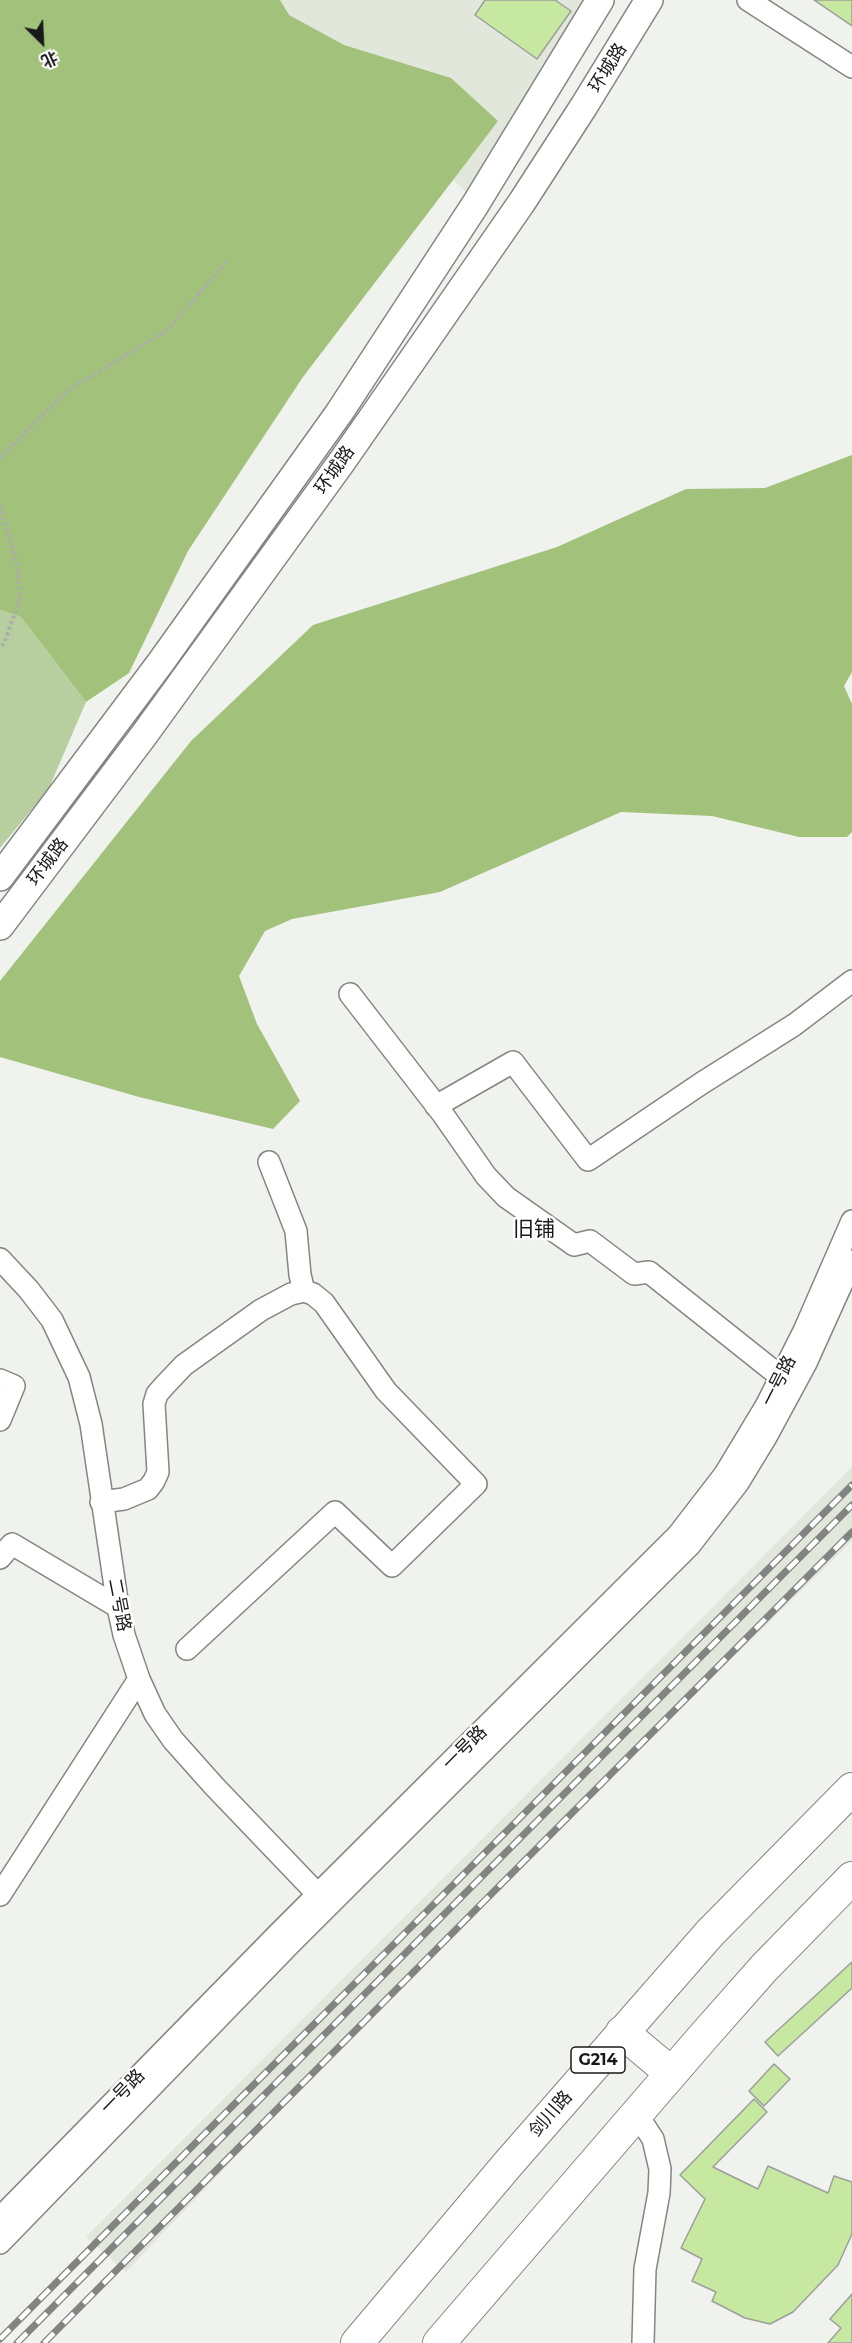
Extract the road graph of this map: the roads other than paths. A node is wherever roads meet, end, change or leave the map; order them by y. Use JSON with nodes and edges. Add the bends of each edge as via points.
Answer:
{"nodes":[{"id":1,"x":600,"y":0,"type":"edge"},
{"id":2,"x":649,"y":0,"type":"edge"},
{"id":3,"x":748,"y":0,"type":"edge"},
{"id":4,"x":852,"y":67,"type":"edge"},
{"id":5,"x":0,"y":877,"type":"edge"},
{"id":6,"x":0,"y":926,"type":"edge"},
{"id":7,"x":852,"y":981,"type":"edge"},
{"id":8,"x":350,"y":994,"type":"dead end"},
{"id":9,"x":436,"y":1106,"type":"junction"},
{"id":10,"x":269,"y":1162,"type":"dead end"},
{"id":11,"x":852,"y":1221,"type":"edge"},
{"id":12,"x":0,"y":1259,"type":"edge"},
{"id":13,"x":852,"y":1261,"type":"edge"},
{"id":14,"x":304,"y":1291,"type":"junction"},
{"id":15,"x":0,"y":1380,"type":"edge"},
{"id":16,"x":788,"y":1383,"type":"junction"},
{"id":17,"x":0,"y":1420,"type":"edge"},
{"id":18,"x":101,"y":1502,"type":"junction"},
{"id":19,"x":0,"y":1558,"type":"edge"},
{"id":20,"x":118,"y":1607,"type":"junction"},
{"id":21,"x":187,"y":1649,"type":"dead end"},
{"id":22,"x":139,"y":1679,"type":"junction"},
{"id":23,"x":852,"y":1789,"type":"edge"},
{"id":24,"x":852,"y":1878,"type":"edge"},
{"id":25,"x":0,"y":1895,"type":"edge"},
{"id":26,"x":324,"y":1900,"type":"junction"},
{"id":27,"x":622,"y":2032,"type":"junction"},
{"id":28,"x":671,"y":2073,"type":"junction"},
{"id":29,"x":636,"y":2113,"type":"junction"},
{"id":30,"x":0,"y":2218,"type":"edge"},
{"id":31,"x":0,"y":2243,"type":"edge"},
{"id":32,"x":357,"y":2343,"type":"edge"},
{"id":33,"x":439,"y":2343,"type":"edge"},
{"id":34,"x":643,"y":2343,"type":"edge"}],
"edges":[{"from":1,"to":5,"type":"main road","name":"环城路","via":[[482,194],[339,413]]},
{"from":2,"to":6,"type":"main road","name":"环城路","via":[[514,213],[300,520]]},
{"from":3,"to":4,"type":"street"},
{"from":7,"to":9,"type":"street","via":[[794,1025],[588,1160],[513,1062]]},
{"from":8,"to":9,"type":"street"},
{"from":9,"to":16,"type":"street","via":[[486,1176],[506,1197],[574,1245],[590,1241],[634,1274],[650,1272]]},
{"from":10,"to":14,"type":"street","via":[[296,1231]]},
{"from":11,"to":16,"type":"street","name":"一号路"},
{"from":12,"to":18,"type":"street","name":"二号路","via":[[52,1320],[75,1365],[91,1424]]},
{"from":13,"to":16,"type":"street","name":"一号路"},
{"from":14,"to":18,"type":"street","via":[[261,1310],[184,1365],[157,1394],[154,1404],[158,1472],[154,1481],[148,1489],[124,1499]]},
{"from":14,"to":21,"type":"street","via":[[324,1303],[386,1390],[476,1484],[392,1566],[335,1512]]},
{"from":15,"to":17,"type":"street","via":[[14,1386]]},
{"from":16,"to":26,"type":"street","name":"一号路","via":[[738,1483],[690,1545]]},
{"from":18,"to":20,"type":"street","name":"二号路"},
{"from":19,"to":20,"type":"street","via":[[12,1544]]},
{"from":20,"to":22,"type":"street","name":"二号路"},
{"from":22,"to":25,"type":"street"},
{"from":22,"to":26,"type":"street","name":"二号路","via":[[155,1714],[173,1740]]},
{"from":23,"to":27,"type":"highway","name":"剑川路","number":"G214","via":[[740,1900]]},
{"from":24,"to":28,"type":"highway","via":[[764,1968]]},
{"from":26,"to":30,"type":"street","name":"一号路"},
{"from":26,"to":31,"type":"street","name":"一号路"},
{"from":27,"to":28,"type":"highway"},
{"from":27,"to":32,"type":"highway","name":"剑川路","number":"G214"},
{"from":28,"to":29,"type":"highway"},
{"from":29,"to":33,"type":"highway"},
{"from":29,"to":34,"type":"street","via":[[654,2139],[660,2169],[645,2269]]}]}
